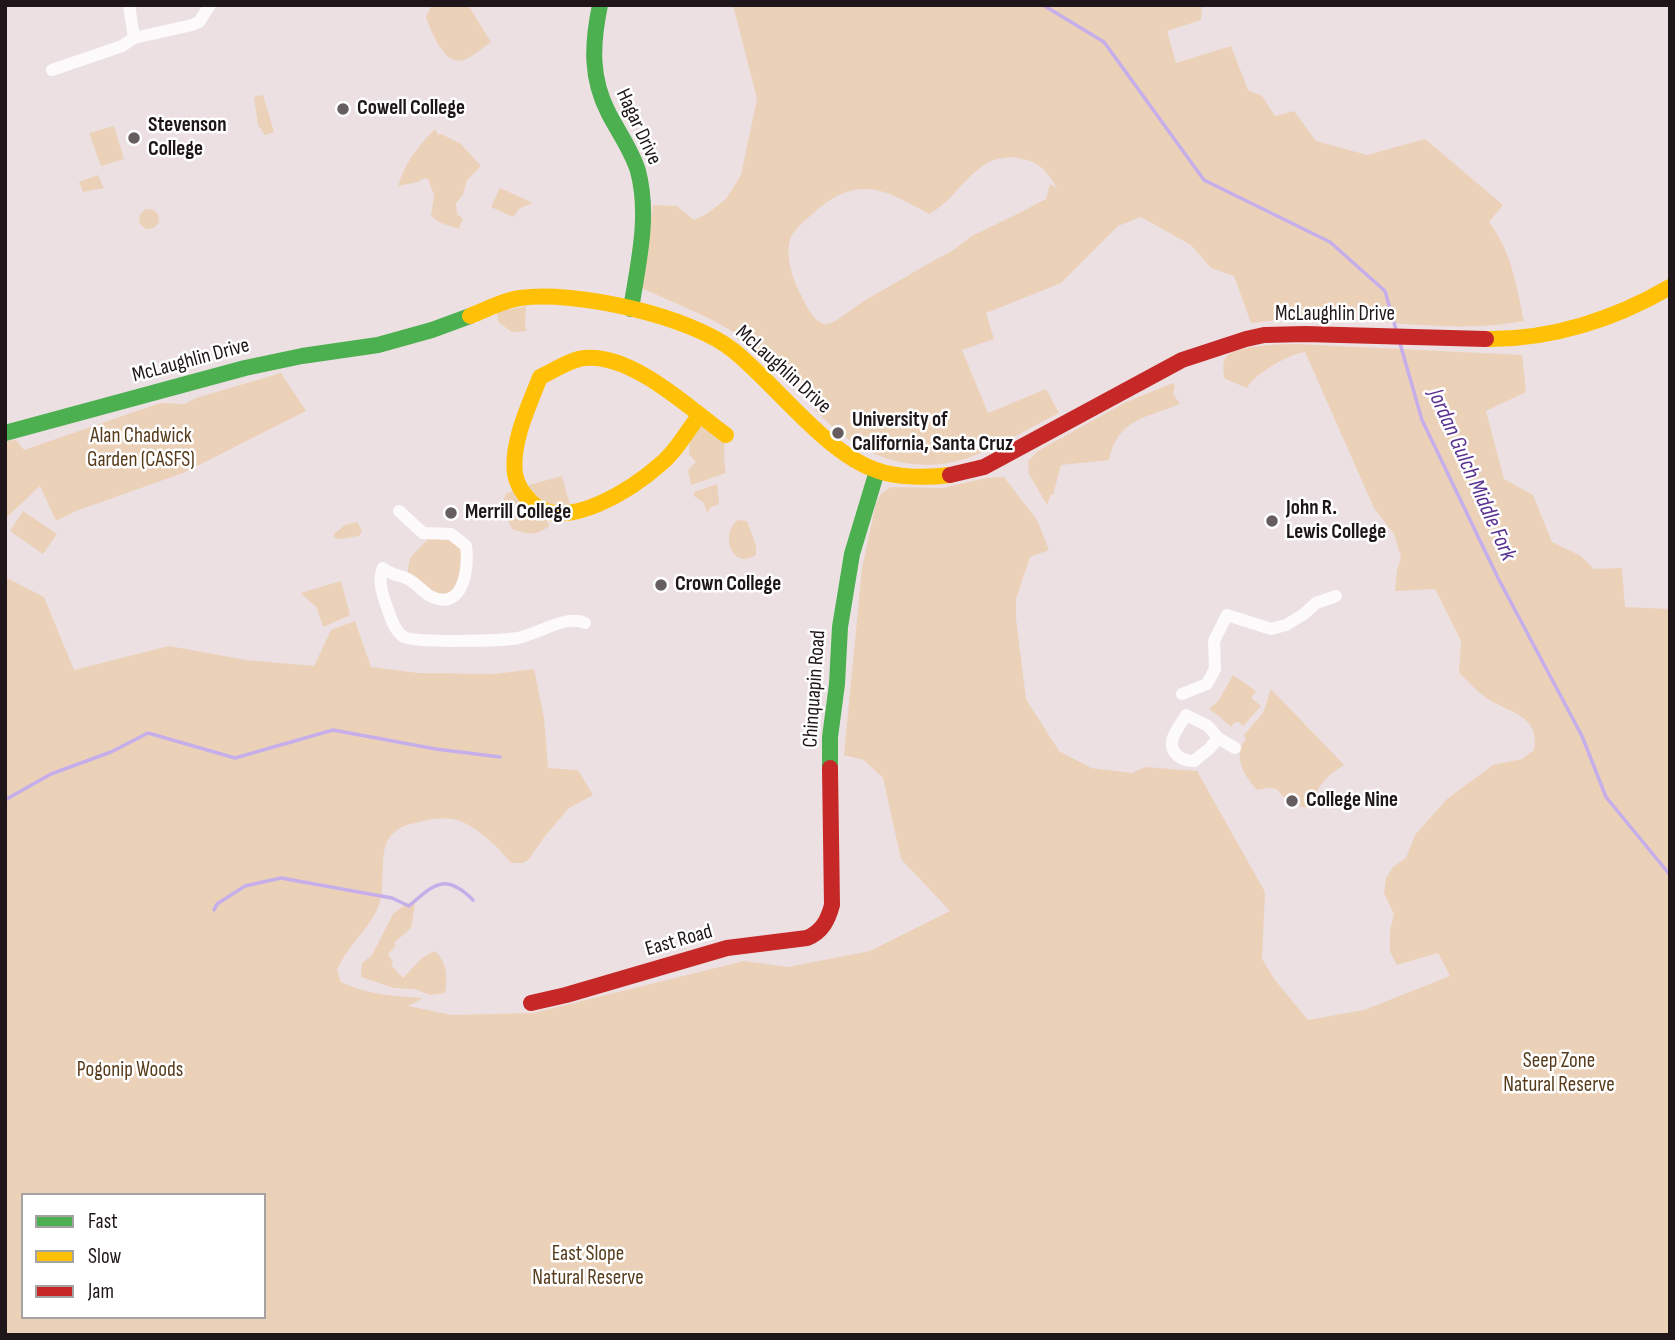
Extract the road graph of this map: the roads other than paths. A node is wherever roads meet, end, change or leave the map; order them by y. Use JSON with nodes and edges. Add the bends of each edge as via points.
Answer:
{"nodes":[{"id":1,"x":129,"y":5,"type":"edge"},
{"id":2,"x":210,"y":5,"type":"edge"},
{"id":3,"x":600,"y":5,"type":"edge"},
{"id":4,"x":134,"y":37,"type":"junction"},
{"id":5,"x":52,"y":70,"type":"dead end"},
{"id":6,"x":1670,"y":287,"type":"edge"},
{"id":7,"x":631,"y":309,"type":"junction"},
{"id":8,"x":699,"y":416,"type":"junction"},
{"id":9,"x":5,"y":433,"type":"edge"},
{"id":10,"x":726,"y":435,"type":"dead end"},
{"id":11,"x":877,"y":471,"type":"junction"},
{"id":12,"x":399,"y":511,"type":"dead end"},
{"id":13,"x":1336,"y":596,"type":"dead end"},
{"id":14,"x":585,"y":623,"type":"dead end"},
{"id":15,"x":1182,"y":694,"type":"dead end"},
{"id":16,"x":1218,"y":738,"type":"junction"},
{"id":17,"x":1235,"y":748,"type":"dead end"},
{"id":18,"x":830,"y":915,"type":"joint"},
{"id":19,"x":531,"y":1003,"type":"dead end"}],
"edges":[{"from":1,"to":4,"type":"street"},
{"from":2,"to":4,"type":"street","via":[[192,26]]},
{"from":3,"to":7,"type":"street","name":"Hagar Drive","via":[[592,57],[594,76],[641,183],[642,227]]},
{"from":4,"to":5,"type":"street","via":[[122,46]]},
{"from":6,"to":11,"type":"street","name":"McLaughlin Drive","via":[[1616,314],[1533,337],[1264,335],[1225,344],[1139,383],[984,467],[929,478]]},
{"from":7,"to":9,"type":"street","name":"McLaughlin Drive","via":[[556,298],[518,298],[405,338],[245,368]]},
{"from":7,"to":11,"type":"street","name":"McLaughlin Drive","via":[[682,322],[721,341],[845,456]]},
{"from":8,"to":8,"type":"street","via":[[665,460],[634,485],[599,504],[556,515],[537,507],[519,487],[515,473],[519,431],[540,377],[571,362],[610,359],[639,371]]},
{"from":8,"to":10,"type":"street"},
{"from":11,"to":18,"type":"street","name":"Chinquapin Road","via":[[852,554],[841,615],[830,737]]},
{"from":12,"to":14,"type":"street","via":[[423,533],[451,534],[466,545],[463,584],[453,597],[431,596],[383,568],[380,580],[389,614],[407,639],[508,640],[566,621]]},
{"from":13,"to":15,"type":"street","via":[[1271,629],[1227,615],[1214,641],[1215,670],[1207,684]]},
{"from":16,"to":16,"type":"street","via":[[1199,758],[1187,761],[1173,751],[1172,738],[1186,715],[1208,726]]},
{"from":16,"to":17,"type":"street"},
{"from":18,"to":19,"type":"street","name":"East Road","via":[[815,936],[727,948]]}]}
